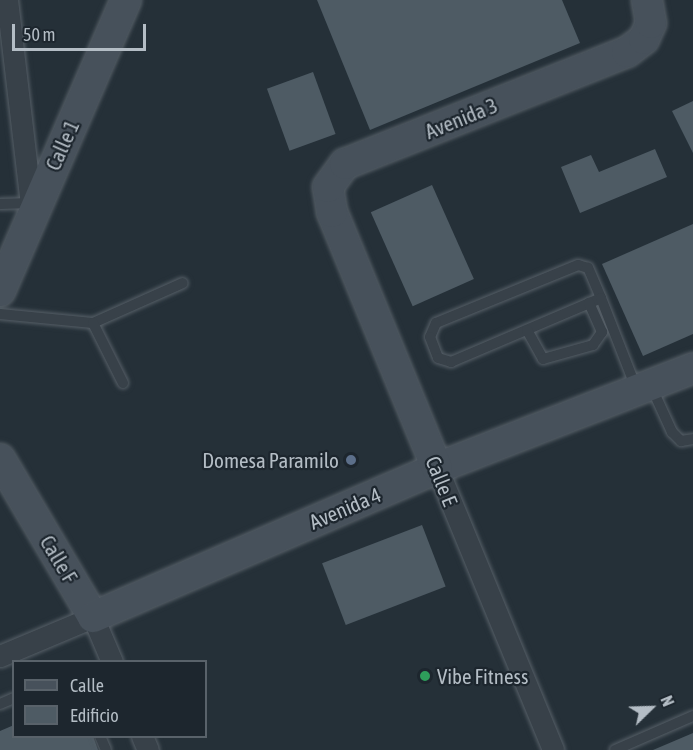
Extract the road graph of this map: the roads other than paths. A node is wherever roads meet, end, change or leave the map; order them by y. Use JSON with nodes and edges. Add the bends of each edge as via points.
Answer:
{"nodes":[{"id":1,"x":7,"y":0,"type":"edge"},
{"id":2,"x":126,"y":0,"type":"edge"},
{"id":3,"x":647,"y":0,"type":"edge"},
{"id":4,"x":5,"y":24,"type":"edge"},
{"id":5,"x":0,"y":204,"type":"edge"},
{"id":6,"x":31,"y":208,"type":"junction"},
{"id":7,"x":332,"y":212,"type":"joint"},
{"id":8,"x":183,"y":283,"type":"dead end"},
{"id":9,"x":0,"y":291,"type":"edge"},
{"id":10,"x":601,"y":298,"type":"junction"},
{"id":11,"x":589,"y":303,"type":"junction"},
{"id":12,"x":0,"y":314,"type":"edge"},
{"id":13,"x":93,"y":323,"type":"junction"},
{"id":14,"x":527,"y":330,"type":"junction"},
{"id":15,"x":693,"y":368,"type":"edge"},
{"id":16,"x":123,"y":383,"type":"dead end"},
{"id":17,"x":644,"y":389,"type":"junction"},
{"id":18,"x":693,"y":439,"type":"edge"},
{"id":19,"x":0,"y":459,"type":"edge"},
{"id":20,"x":437,"y":468,"type":"junction"},
{"id":21,"x":93,"y":617,"type":"junction"},
{"id":22,"x":0,"y":657,"type":"edge"},
{"id":23,"x":110,"y":660,"type":"edge"},
{"id":24,"x":693,"y":716,"type":"edge"},
{"id":25,"x":553,"y":750,"type":"edge"},
{"id":26,"x":615,"y":750,"type":"edge"}],
"edges":[{"from":1,"to":4,"type":"street"},
{"from":2,"to":6,"type":"main road","name":"Calle 1"},
{"from":3,"to":7,"type":"main road","name":"Avenida 3","via":[[651,23],[645,39],[627,52],[345,164],[328,186]]},
{"from":4,"to":6,"type":"street"},
{"from":5,"to":6,"type":"lane"},
{"from":6,"to":9,"type":"main road","name":"Calle 1"},
{"from":7,"to":20,"type":"main road","name":"Calle E"},
{"from":8,"to":13,"type":"lane"},
{"from":10,"to":11,"type":"lane"},
{"from":10,"to":14,"type":"lane","via":[[588,267],[578,265],[436,323],[430,337],[443,363]]},
{"from":10,"to":17,"type":"lane"},
{"from":11,"to":14,"type":"lane"},
{"from":11,"to":14,"type":"lane","via":[[602,332],[593,345],[543,359]]},
{"from":12,"to":13,"type":"lane"},
{"from":13,"to":16,"type":"lane"},
{"from":15,"to":17,"type":"main road","name":"Avenida 4"},
{"from":17,"to":18,"type":"lane","via":[[672,432],[681,441]]},
{"from":17,"to":20,"type":"main road","name":"Avenida 4"},
{"from":19,"to":21,"type":"main road","name":"Calle F"},
{"from":20,"to":21,"type":"main road","name":"Avenida 4"},
{"from":20,"to":25,"type":"street","name":"Calle E"},
{"from":21,"to":22,"type":"street","name":"Avenida 4"},
{"from":21,"to":23,"type":"street","name":"Calle F"},
{"from":24,"to":26,"type":"lane"}]}
